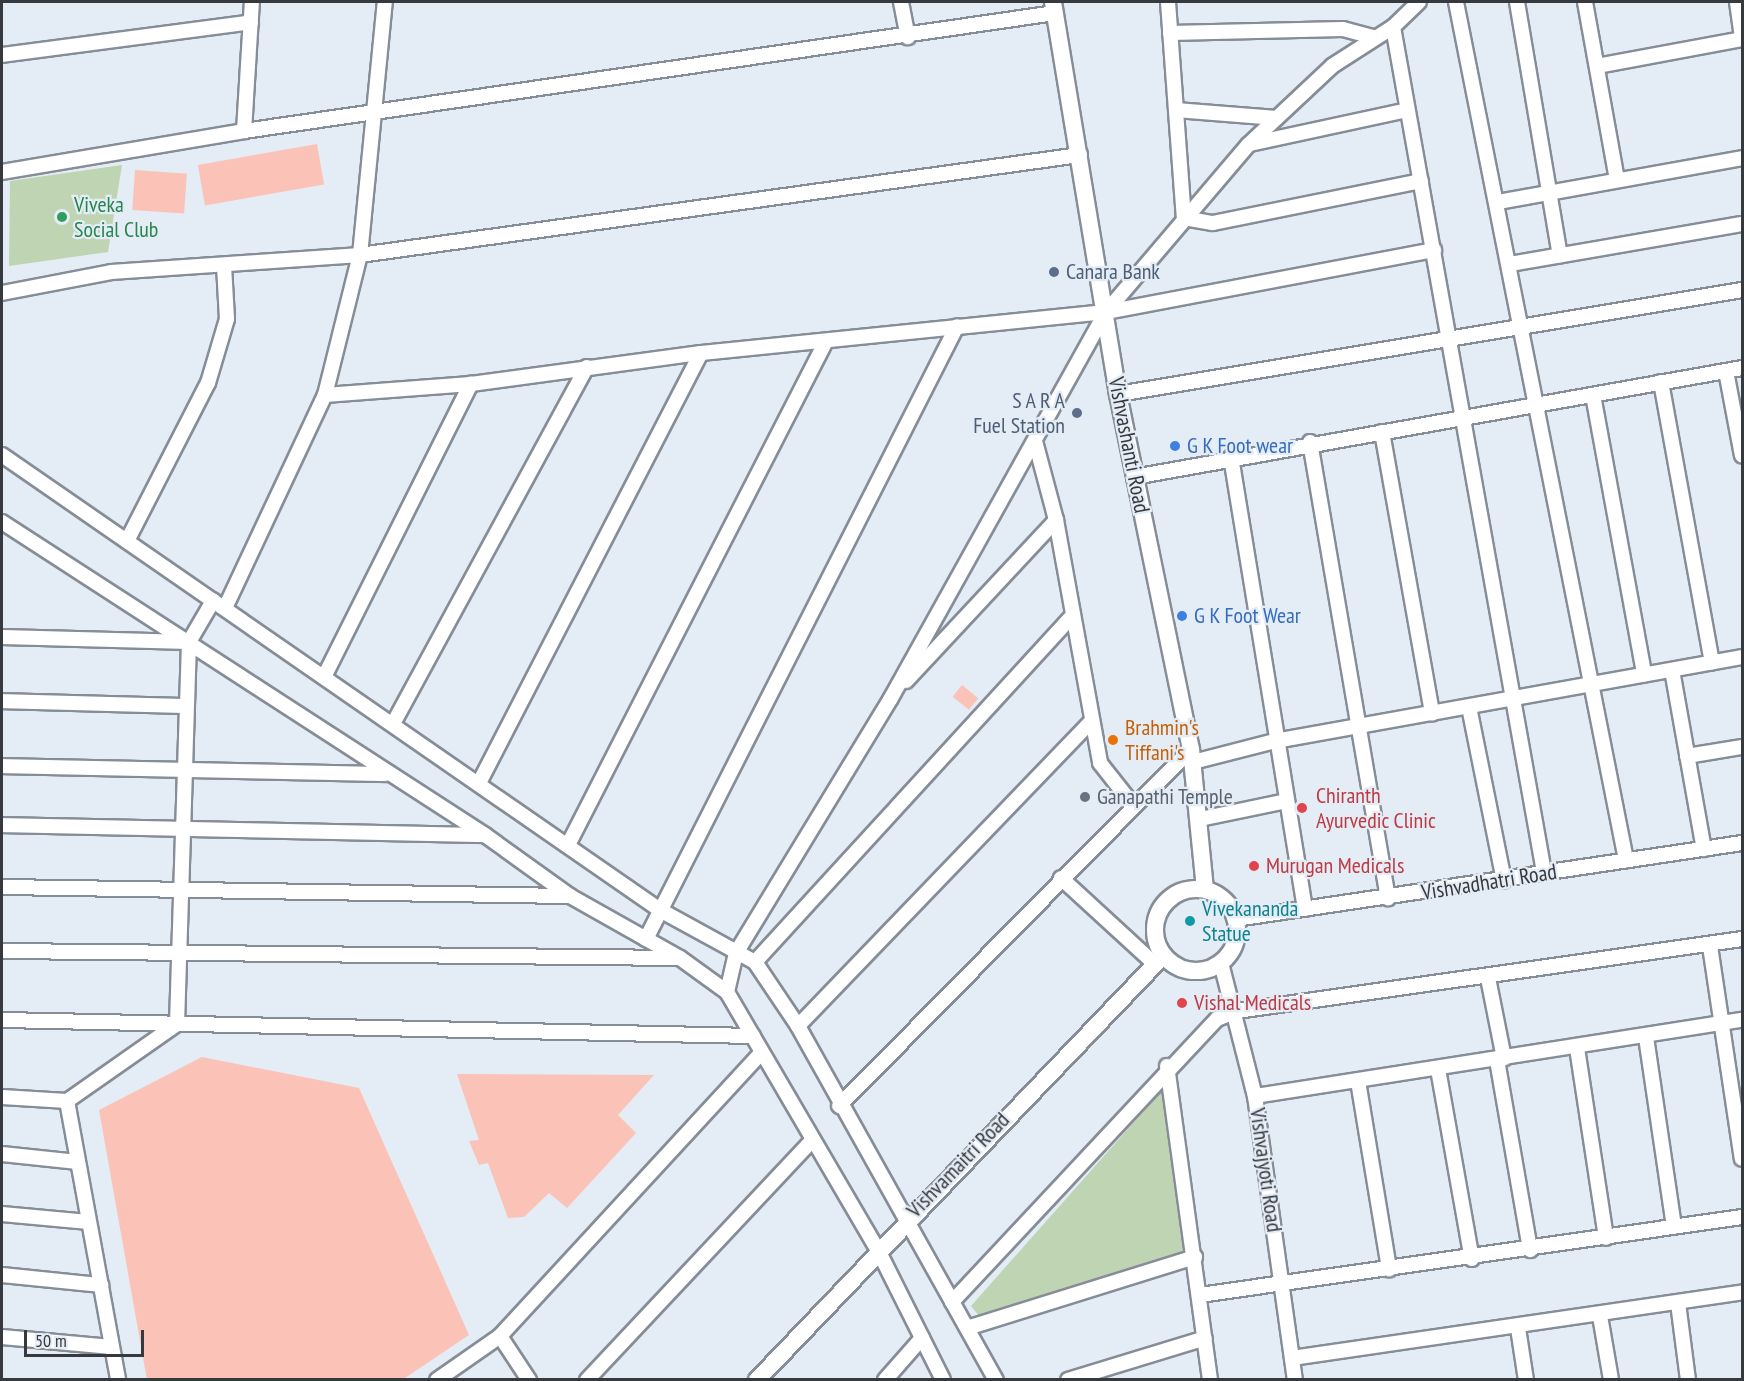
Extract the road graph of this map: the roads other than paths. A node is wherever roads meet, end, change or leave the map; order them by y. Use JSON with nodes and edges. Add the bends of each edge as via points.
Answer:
{"nodes":[{"id":1,"x":252,"y":2,"type":"edge"},
{"id":2,"x":385,"y":2,"type":"edge"},
{"id":3,"x":901,"y":2,"type":"edge"},
{"id":4,"x":1168,"y":2,"type":"edge"},
{"id":5,"x":1419,"y":2,"type":"edge"},
{"id":6,"x":1456,"y":2,"type":"edge"},
{"id":7,"x":1517,"y":2,"type":"edge"},
{"id":8,"x":1585,"y":2,"type":"edge"},
{"id":9,"x":1737,"y":2,"type":"edge"},
{"id":10,"x":1054,"y":7,"type":"edge"},
{"id":11,"x":251,"y":22,"type":"junction"},
{"id":12,"x":1393,"y":27,"type":"junction"},
{"id":13,"x":1170,"y":33,"type":"junction"},
{"id":14,"x":908,"y":37,"type":"junction"},
{"id":15,"x":1372,"y":37,"type":"junction"},
{"id":16,"x":1743,"y":38,"type":"edge"},
{"id":17,"x":2,"y":55,"type":"edge"},
{"id":18,"x":1597,"y":66,"type":"junction"},
{"id":19,"x":1176,"y":110,"type":"junction"},
{"id":20,"x":1407,"y":110,"type":"junction"},
{"id":21,"x":374,"y":115,"type":"junction"},
{"id":22,"x":1277,"y":118,"type":"junction"},
{"id":23,"x":244,"y":131,"type":"junction"},
{"id":24,"x":1248,"y":145,"type":"junction"},
{"id":25,"x":1080,"y":155,"type":"junction"},
{"id":26,"x":1743,"y":158,"type":"edge"},
{"id":27,"x":2,"y":172,"type":"edge"},
{"id":28,"x":1617,"y":179,"type":"junction"},
{"id":29,"x":1421,"y":181,"type":"junction"},
{"id":30,"x":1549,"y":192,"type":"junction"},
{"id":31,"x":1498,"y":202,"type":"junction"},
{"id":32,"x":1184,"y":218,"type":"junction"},
{"id":33,"x":1743,"y":224,"type":"edge"},
{"id":34,"x":1434,"y":250,"type":"junction"},
{"id":35,"x":360,"y":255,"type":"junction"},
{"id":36,"x":1560,"y":255,"type":"junction"},
{"id":37,"x":1510,"y":264,"type":"junction"},
{"id":38,"x":224,"y":265,"type":"junction"},
{"id":39,"x":1743,"y":290,"type":"edge"},
{"id":40,"x":2,"y":293,"type":"edge"},
{"id":41,"x":1106,"y":312,"type":"junction"},
{"id":42,"x":957,"y":326,"type":"junction"},
{"id":43,"x":1522,"y":327,"type":"junction"},
{"id":44,"x":1449,"y":339,"type":"junction"},
{"id":45,"x":826,"y":341,"type":"junction"},
{"id":46,"x":701,"y":353,"type":"junction"},
{"id":47,"x":587,"y":367,"type":"junction"},
{"id":48,"x":1743,"y":368,"type":"edge"},
{"id":49,"x":1726,"y":371,"type":"junction"},
{"id":50,"x":1661,"y":382,"type":"junction"},
{"id":51,"x":471,"y":384,"type":"junction"},
{"id":52,"x":1118,"y":394,"type":"junction"},
{"id":53,"x":1593,"y":394,"type":"junction"},
{"id":54,"x":325,"y":395,"type":"junction"},
{"id":55,"x":1536,"y":405,"type":"junction"},
{"id":56,"x":1465,"y":416,"type":"junction"},
{"id":57,"x":1382,"y":432,"type":"junction"},
{"id":58,"x":1035,"y":441,"type":"junction"},
{"id":59,"x":1310,"y":442,"type":"junction"},
{"id":60,"x":2,"y":455,"type":"edge"},
{"id":61,"x":1743,"y":456,"type":"edge"},
{"id":62,"x":1231,"y":457,"type":"junction"},
{"id":63,"x":1134,"y":477,"type":"junction"},
{"id":64,"x":1056,"y":520,"type":"junction"},
{"id":65,"x":2,"y":522,"type":"edge"},
{"id":66,"x":127,"y":541,"type":"junction"},
{"id":67,"x":213,"y":600,"type":"junction"},
{"id":68,"x":226,"y":606,"type":"junction"},
{"id":69,"x":1071,"y":617,"type":"junction"},
{"id":70,"x":2,"y":637,"type":"edge"},
{"id":71,"x":189,"y":642,"type":"junction"},
{"id":72,"x":1743,"y":657,"type":"edge"},
{"id":73,"x":1712,"y":662,"type":"junction"},
{"id":74,"x":1672,"y":670,"type":"junction"},
{"id":75,"x":1644,"y":674,"type":"junction"},
{"id":76,"x":325,"y":675,"type":"junction"},
{"id":77,"x":1591,"y":685,"type":"junction"},
{"id":78,"x":1511,"y":697,"type":"junction"},
{"id":79,"x":891,"y":698,"type":"junction"},
{"id":80,"x":2,"y":701,"type":"edge"},
{"id":81,"x":186,"y":706,"type":"junction"},
{"id":82,"x":1469,"y":706,"type":"junction"},
{"id":83,"x":1432,"y":714,"type":"junction"},
{"id":84,"x":394,"y":722,"type":"junction"},
{"id":85,"x":1092,"y":722,"type":"junction"},
{"id":86,"x":1360,"y":725,"type":"junction"},
{"id":87,"x":1275,"y":741,"type":"junction"},
{"id":88,"x":1743,"y":747,"type":"edge"},
{"id":89,"x":1192,"y":755,"type":"junction"},
{"id":90,"x":1687,"y":756,"type":"junction"},
{"id":91,"x":2,"y":766,"type":"edge"},
{"id":92,"x":184,"y":770,"type":"junction"},
{"id":93,"x":387,"y":774,"type":"junction"},
{"id":94,"x":479,"y":783,"type":"junction"},
{"id":95,"x":1287,"y":801,"type":"junction"},
{"id":96,"x":1133,"y":804,"type":"junction"},
{"id":97,"x":1200,"y":819,"type":"junction"},
{"id":98,"x":2,"y":825,"type":"edge"},
{"id":99,"x":183,"y":829,"type":"junction"},
{"id":100,"x":486,"y":835,"type":"junction"},
{"id":101,"x":1743,"y":843,"type":"edge"},
{"id":102,"x":568,"y":845,"type":"junction"},
{"id":103,"x":1704,"y":849,"type":"junction"},
{"id":104,"x":1626,"y":860,"type":"junction"},
{"id":105,"x":1544,"y":872,"type":"junction"},
{"id":106,"x":1061,"y":878,"type":"junction"},
{"id":107,"x":1504,"y":880,"type":"junction"},
{"id":108,"x":2,"y":887,"type":"edge"},
{"id":109,"x":1205,"y":889,"type":"junction"},
{"id":110,"x":181,"y":890,"type":"junction"},
{"id":111,"x":570,"y":896,"type":"junction"},
{"id":112,"x":1388,"y":898,"type":"junction"},
{"id":113,"x":1305,"y":909,"type":"junction"},
{"id":114,"x":660,"y":910,"type":"junction"},
{"id":115,"x":1236,"y":919,"type":"junction"},
{"id":116,"x":646,"y":939,"type":"junction"},
{"id":117,"x":1743,"y":939,"type":"edge"},
{"id":118,"x":1710,"y":946,"type":"junction"},
{"id":119,"x":2,"y":951,"type":"edge"},
{"id":120,"x":736,"y":953,"type":"junction"},
{"id":121,"x":179,"y":954,"type":"junction"},
{"id":122,"x":680,"y":958,"type":"junction"},
{"id":123,"x":1159,"y":959,"type":"junction"},
{"id":124,"x":755,"y":962,"type":"junction"},
{"id":125,"x":1221,"y":963,"type":"junction"},
{"id":126,"x":1488,"y":978,"type":"junction"},
{"id":127,"x":727,"y":992,"type":"junction"},
{"id":128,"x":1237,"y":1011,"type":"junction"},
{"id":129,"x":2,"y":1020,"type":"edge"},
{"id":130,"x":1743,"y":1020,"type":"edge"},
{"id":131,"x":177,"y":1024,"type":"junction"},
{"id":132,"x":1722,"y":1024,"type":"junction"},
{"id":133,"x":798,"y":1026,"type":"junction"},
{"id":134,"x":753,"y":1036,"type":"junction"},
{"id":135,"x":1646,"y":1037,"type":"junction"},
{"id":136,"x":1577,"y":1047,"type":"junction"},
{"id":137,"x":762,"y":1052,"type":"junction"},
{"id":138,"x":1500,"y":1059,"type":"junction"},
{"id":139,"x":1167,"y":1066,"type":"junction"},
{"id":140,"x":1438,"y":1069,"type":"junction"},
{"id":141,"x":1358,"y":1081,"type":"junction"},
{"id":142,"x":1255,"y":1096,"type":"junction"},
{"id":143,"x":2,"y":1097,"type":"edge"},
{"id":144,"x":67,"y":1101,"type":"junction"},
{"id":145,"x":839,"y":1106,"type":"junction"},
{"id":146,"x":813,"y":1139,"type":"junction"},
{"id":147,"x":2,"y":1154,"type":"edge"},
{"id":148,"x":1743,"y":1159,"type":"edge"},
{"id":149,"x":78,"y":1162,"type":"junction"},
{"id":150,"x":2,"y":1214,"type":"edge"},
{"id":151,"x":1743,"y":1217,"type":"edge"},
{"id":152,"x":904,"y":1220,"type":"junction"},
{"id":153,"x":89,"y":1222,"type":"junction"},
{"id":154,"x":1674,"y":1227,"type":"junction"},
{"id":155,"x":1606,"y":1238,"type":"junction"},
{"id":156,"x":878,"y":1250,"type":"junction"},
{"id":157,"x":1530,"y":1250,"type":"junction"},
{"id":158,"x":1196,"y":1257,"type":"junction"},
{"id":159,"x":1472,"y":1259,"type":"junction"},
{"id":160,"x":1389,"y":1269,"type":"junction"},
{"id":161,"x":2,"y":1275,"type":"edge"},
{"id":162,"x":1282,"y":1283,"type":"junction"},
{"id":163,"x":101,"y":1285,"type":"junction"},
{"id":164,"x":1743,"y":1292,"type":"edge"},
{"id":165,"x":1200,"y":1296,"type":"junction"},
{"id":166,"x":952,"y":1302,"type":"junction"},
{"id":167,"x":1678,"y":1303,"type":"junction"},
{"id":168,"x":1600,"y":1316,"type":"junction"},
{"id":169,"x":967,"y":1328,"type":"junction"},
{"id":170,"x":1518,"y":1328,"type":"junction"},
{"id":171,"x":500,"y":1336,"type":"junction"},
{"id":172,"x":2,"y":1337,"type":"edge"},
{"id":173,"x":922,"y":1338,"type":"junction"},
{"id":174,"x":1205,"y":1338,"type":"junction"},
{"id":175,"x":112,"y":1347,"type":"junction"},
{"id":176,"x":1292,"y":1358,"type":"junction"},
{"id":177,"x":118,"y":1380,"type":"edge"},
{"id":178,"x":437,"y":1380,"type":"edge"},
{"id":179,"x":529,"y":1380,"type":"edge"},
{"id":180,"x":587,"y":1380,"type":"edge"},
{"id":181,"x":757,"y":1380,"type":"edge"},
{"id":182,"x":885,"y":1380,"type":"edge"},
{"id":183,"x":943,"y":1380,"type":"edge"},
{"id":184,"x":996,"y":1380,"type":"edge"},
{"id":185,"x":1068,"y":1380,"type":"edge"},
{"id":186,"x":1210,"y":1380,"type":"edge"},
{"id":187,"x":1295,"y":1380,"type":"edge"},
{"id":188,"x":1526,"y":1380,"type":"edge"},
{"id":189,"x":1611,"y":1380,"type":"edge"},
{"id":190,"x":1688,"y":1380,"type":"edge"}],
"edges":[{"from":1,"to":11,"type":"street"},
{"from":2,"to":21,"type":"street"},
{"from":3,"to":14,"type":"street"},
{"from":4,"to":13,"type":"street"},
{"from":5,"to":12,"type":"street"},
{"from":6,"to":31,"type":"street"},
{"from":7,"to":30,"type":"street"},
{"from":8,"to":18,"type":"street"},
{"from":9,"to":16,"type":"street"},
{"from":10,"to":14,"type":"street"},
{"from":10,"to":25,"type":"street","name":"Vishvashanti Road"},
{"from":11,"to":17,"type":"street"},
{"from":11,"to":23,"type":"street"},
{"from":12,"to":15,"type":"street"},
{"from":12,"to":20,"type":"street"},
{"from":13,"to":15,"type":"street","via":[[1343,29]]},
{"from":13,"to":19,"type":"street"},
{"from":14,"to":21,"type":"street"},
{"from":15,"to":22,"type":"street"},
{"from":16,"to":18,"type":"street"},
{"from":18,"to":28,"type":"street"},
{"from":19,"to":22,"type":"street"},
{"from":19,"to":32,"type":"street"},
{"from":20,"to":24,"type":"street"},
{"from":20,"to":29,"type":"street"},
{"from":21,"to":23,"type":"street"},
{"from":21,"to":35,"type":"street"},
{"from":22,"to":24,"type":"street"},
{"from":23,"to":27,"type":"street"},
{"from":24,"to":32,"type":"street"},
{"from":25,"to":35,"type":"street"},
{"from":25,"to":41,"type":"street","name":"Vishvashanti Road"},
{"from":26,"to":28,"type":"street"},
{"from":28,"to":30,"type":"street"},
{"from":29,"to":32,"type":"street","via":[[1213,224]]},
{"from":29,"to":34,"type":"street"},
{"from":30,"to":31,"type":"street"},
{"from":30,"to":36,"type":"street"},
{"from":31,"to":37,"type":"street"},
{"from":32,"to":41,"type":"street"},
{"from":33,"to":36,"type":"street"},
{"from":34,"to":41,"type":"street"},
{"from":34,"to":44,"type":"street"},
{"from":35,"to":38,"type":"street"},
{"from":35,"to":54,"type":"street"},
{"from":36,"to":37,"type":"street"},
{"from":37,"to":43,"type":"street"},
{"from":38,"to":40,"type":"street","via":[[111,272]]},
{"from":38,"to":66,"type":"street","via":[[227,319],[208,383]]},
{"from":39,"to":43,"type":"street"},
{"from":41,"to":42,"type":"street"},
{"from":41,"to":52,"type":"street","name":"Vishvashanti Road"},
{"from":41,"to":58,"type":"street"},
{"from":42,"to":45,"type":"street"},
{"from":42,"to":114,"type":"street"},
{"from":43,"to":44,"type":"street"},
{"from":43,"to":55,"type":"street"},
{"from":44,"to":52,"type":"street"},
{"from":44,"to":56,"type":"street"},
{"from":45,"to":46,"type":"street"},
{"from":45,"to":102,"type":"street"},
{"from":46,"to":47,"type":"street"},
{"from":46,"to":94,"type":"street"},
{"from":47,"to":51,"type":"street"},
{"from":47,"to":84,"type":"street"},
{"from":48,"to":49,"type":"street"},
{"from":49,"to":50,"type":"street"},
{"from":49,"to":61,"type":"street"},
{"from":50,"to":53,"type":"street"},
{"from":50,"to":73,"type":"street"},
{"from":51,"to":54,"type":"street"},
{"from":51,"to":76,"type":"street"},
{"from":52,"to":63,"type":"street","name":"Vishvashanti Road"},
{"from":53,"to":55,"type":"street"},
{"from":53,"to":75,"type":"street"},
{"from":54,"to":68,"type":"street"},
{"from":55,"to":56,"type":"street"},
{"from":55,"to":77,"type":"street"},
{"from":56,"to":57,"type":"street"},
{"from":56,"to":78,"type":"street"},
{"from":57,"to":59,"type":"street"},
{"from":57,"to":83,"type":"street"},
{"from":58,"to":64,"type":"street"},
{"from":58,"to":79,"type":"street"},
{"from":59,"to":62,"type":"street"},
{"from":59,"to":86,"type":"street"},
{"from":60,"to":66,"type":"street"},
{"from":62,"to":63,"type":"street"},
{"from":62,"to":87,"type":"street"},
{"from":63,"to":89,"type":"street","name":"Vishvashanti Road"},
{"from":64,"to":69,"type":"street"},
{"from":64,"to":79,"type":"street"},
{"from":65,"to":71,"type":"street"},
{"from":66,"to":67,"type":"street"},
{"from":67,"to":68,"type":"street"},
{"from":67,"to":71,"type":"street"},
{"from":68,"to":76,"type":"street"},
{"from":69,"to":85,"type":"street"},
{"from":69,"to":124,"type":"street"},
{"from":70,"to":71,"type":"street"},
{"from":71,"to":81,"type":"street"},
{"from":71,"to":93,"type":"street"},
{"from":72,"to":73,"type":"street"},
{"from":73,"to":74,"type":"street"},
{"from":74,"to":75,"type":"street"},
{"from":74,"to":90,"type":"street"},
{"from":75,"to":77,"type":"street"},
{"from":76,"to":84,"type":"street"},
{"from":77,"to":78,"type":"street"},
{"from":77,"to":104,"type":"street"},
{"from":78,"to":82,"type":"street"},
{"from":78,"to":105,"type":"street"},
{"from":79,"to":120,"type":"street"},
{"from":80,"to":81,"type":"street"},
{"from":81,"to":92,"type":"street"},
{"from":82,"to":83,"type":"street"},
{"from":82,"to":107,"type":"street"},
{"from":83,"to":86,"type":"street"},
{"from":84,"to":94,"type":"street"},
{"from":85,"to":96,"type":"street","via":[[1100,763]]},
{"from":85,"to":133,"type":"street"},
{"from":86,"to":87,"type":"street"},
{"from":86,"to":112,"type":"street"},
{"from":87,"to":89,"type":"street"},
{"from":87,"to":95,"type":"street"},
{"from":88,"to":90,"type":"street"},
{"from":89,"to":96,"type":"street"},
{"from":89,"to":97,"type":"street","name":"Vishvashanti Road"},
{"from":90,"to":103,"type":"street"},
{"from":91,"to":92,"type":"street"},
{"from":92,"to":93,"type":"street"},
{"from":92,"to":99,"type":"street"},
{"from":93,"to":100,"type":"street"},
{"from":94,"to":102,"type":"street"},
{"from":95,"to":97,"type":"street"},
{"from":95,"to":113,"type":"street"},
{"from":96,"to":106,"type":"street"},
{"from":97,"to":109,"type":"street","name":"Vishvashanti Road"},
{"from":98,"to":99,"type":"street"},
{"from":99,"to":100,"type":"street"},
{"from":99,"to":110,"type":"street"},
{"from":100,"to":111,"type":"street"},
{"from":101,"to":103,"type":"street","name":"Vishvadhatri Road"},
{"from":102,"to":114,"type":"street"},
{"from":103,"to":104,"type":"street","name":"Vishvadhatri Road"},
{"from":104,"to":105,"type":"street","name":"Vishvadhatri Road"},
{"from":105,"to":107,"type":"street","name":"Vishvadhatri Road"},
{"from":106,"to":123,"type":"street"},
{"from":106,"to":145,"type":"street"},
{"from":107,"to":112,"type":"street","name":"Vishvadhatri Road"},
{"from":108,"to":110,"type":"street"},
{"from":109,"to":115,"type":"street","via":[[1228,903]]},
{"from":109,"to":123,"type":"street","via":[[1178,893],[1159,912],[1155,939]]},
{"from":110,"to":111,"type":"street"},
{"from":110,"to":121,"type":"street"},
{"from":111,"to":116,"type":"street"},
{"from":112,"to":113,"type":"street","name":"Vishvadhatri Road"},
{"from":113,"to":115,"type":"street","name":"Vishvadhatri Road"},
{"from":114,"to":116,"type":"street"},
{"from":114,"to":120,"type":"street"},
{"from":115,"to":125,"type":"street","via":[[1237,941]]},
{"from":116,"to":122,"type":"street"},
{"from":117,"to":118,"type":"street"},
{"from":118,"to":126,"type":"street"},
{"from":118,"to":132,"type":"street"},
{"from":119,"to":121,"type":"street"},
{"from":120,"to":124,"type":"street"},
{"from":120,"to":127,"type":"street"},
{"from":121,"to":122,"type":"street"},
{"from":121,"to":131,"type":"street"},
{"from":122,"to":127,"type":"street"},
{"from":123,"to":125,"type":"street","via":[[1196,971]]},
{"from":123,"to":152,"type":"street","name":"Vishvamaitri Road"},
{"from":124,"to":133,"type":"street"},
{"from":125,"to":128,"type":"street","name":"Vishvajyoti Road"},
{"from":126,"to":128,"type":"street"},
{"from":126,"to":138,"type":"street"},
{"from":127,"to":134,"type":"street"},
{"from":128,"to":139,"type":"street","via":[[1217,1019]]},
{"from":128,"to":142,"type":"street","name":"Vishvajyoti Road"},
{"from":129,"to":131,"type":"street"},
{"from":130,"to":132,"type":"street"},
{"from":131,"to":134,"type":"street"},
{"from":131,"to":144,"type":"street"},
{"from":132,"to":135,"type":"street"},
{"from":132,"to":148,"type":"street"},
{"from":133,"to":145,"type":"street"},
{"from":134,"to":137,"type":"street"},
{"from":135,"to":136,"type":"street"},
{"from":135,"to":154,"type":"street"},
{"from":136,"to":138,"type":"street"},
{"from":136,"to":155,"type":"street"},
{"from":137,"to":146,"type":"street"},
{"from":137,"to":171,"type":"street"},
{"from":138,"to":140,"type":"street"},
{"from":138,"to":157,"type":"street"},
{"from":139,"to":158,"type":"street"},
{"from":139,"to":166,"type":"street"},
{"from":140,"to":141,"type":"street"},
{"from":140,"to":159,"type":"street"},
{"from":141,"to":142,"type":"street"},
{"from":141,"to":160,"type":"street"},
{"from":142,"to":162,"type":"street","name":"Vishvajyoti Road"},
{"from":143,"to":144,"type":"street"},
{"from":144,"to":149,"type":"street"},
{"from":145,"to":152,"type":"street"},
{"from":146,"to":156,"type":"street"},
{"from":146,"to":180,"type":"street"},
{"from":147,"to":149,"type":"street"},
{"from":149,"to":153,"type":"street"},
{"from":150,"to":153,"type":"street"},
{"from":151,"to":154,"type":"street"},
{"from":152,"to":156,"type":"street","name":"Vishvamaitri Road"},
{"from":152,"to":166,"type":"street"},
{"from":153,"to":163,"type":"street"},
{"from":154,"to":155,"type":"street"},
{"from":155,"to":157,"type":"street"},
{"from":156,"to":173,"type":"street"},
{"from":156,"to":181,"type":"street","name":"Vishvamaitri Road"},
{"from":157,"to":159,"type":"street"},
{"from":158,"to":165,"type":"street"},
{"from":158,"to":169,"type":"street"},
{"from":159,"to":160,"type":"street"},
{"from":160,"to":162,"type":"street"},
{"from":161,"to":163,"type":"street"},
{"from":162,"to":165,"type":"street"},
{"from":162,"to":176,"type":"street","name":"Vishvajyoti Road"},
{"from":163,"to":175,"type":"street"},
{"from":164,"to":167,"type":"street"},
{"from":165,"to":174,"type":"street"},
{"from":166,"to":169,"type":"street"},
{"from":167,"to":168,"type":"street"},
{"from":167,"to":190,"type":"street"},
{"from":168,"to":170,"type":"street"},
{"from":168,"to":189,"type":"street"},
{"from":169,"to":184,"type":"street"},
{"from":170,"to":176,"type":"street"},
{"from":170,"to":188,"type":"street"},
{"from":171,"to":178,"type":"street"},
{"from":171,"to":179,"type":"street"},
{"from":172,"to":175,"type":"street"},
{"from":173,"to":182,"type":"street"},
{"from":173,"to":183,"type":"street"},
{"from":174,"to":185,"type":"street"},
{"from":174,"to":186,"type":"street"},
{"from":175,"to":177,"type":"street"},
{"from":176,"to":187,"type":"street","name":"Vishvajyoti Road"}]}
